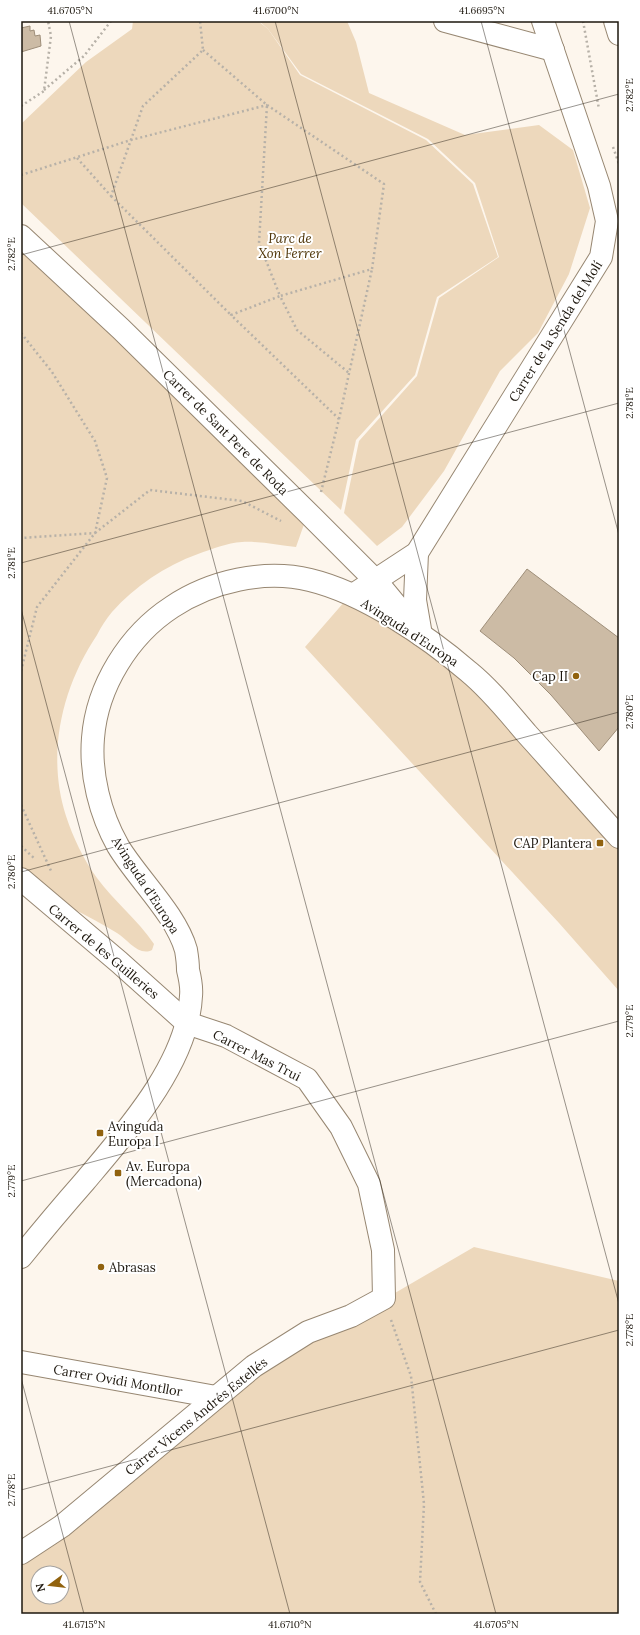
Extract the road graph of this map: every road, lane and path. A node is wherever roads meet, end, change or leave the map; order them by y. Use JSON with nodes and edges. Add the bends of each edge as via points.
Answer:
{"nodes":[{"id":1,"x":48,"y":21,"type":"edge"},
{"id":2,"x":110,"y":21,"type":"edge"},
{"id":3,"x":200,"y":21,"type":"edge"},
{"id":4,"x":445,"y":21,"type":"edge"},
{"id":5,"x":543,"y":21,"type":"edge"},
{"id":6,"x":583,"y":21,"type":"edge"},
{"id":7,"x":615,"y":21,"type":"edge"},
{"id":8,"x":619,"y":34,"type":"edge"},
{"id":9,"x":203,"y":50,"type":"junction"},
{"id":10,"x":552,"y":50,"type":"junction"},
{"id":11,"x":44,"y":90,"type":"junction"},
{"id":12,"x":267,"y":105,"type":"junction"},
{"id":13,"x":21,"y":106,"type":"edge"},
{"id":14,"x":600,"y":111,"type":"dead end"},
{"id":15,"x":130,"y":140,"type":"junction"},
{"id":16,"x":611,"y":144,"type":"dead end"},
{"id":17,"x":77,"y":158,"type":"junction"},
{"id":18,"x":619,"y":164,"type":"edge"},
{"id":19,"x":21,"y":175,"type":"edge"},
{"id":20,"x":111,"y":196,"type":"junction"},
{"id":21,"x":21,"y":236,"type":"edge"},
{"id":22,"x":372,"y":269,"type":"junction"},
{"id":23,"x":280,"y":296,"type":"junction"},
{"id":24,"x":231,"y":315,"type":"junction"},
{"id":25,"x":21,"y":333,"type":"edge"},
{"id":26,"x":349,"y":373,"type":"junction"},
{"id":27,"x":339,"y":419,"type":"junction"},
{"id":28,"x":321,"y":492,"type":"dead end"},
{"id":29,"x":283,"y":522,"type":"dead end"},
{"id":30,"x":94,"y":533,"type":"junction"},
{"id":31,"x":21,"y":538,"type":"edge"},
{"id":32,"x":417,"y":553,"type":"junction"},
{"id":33,"x":376,"y":580,"type":"junction"},
{"id":34,"x":354,"y":596,"type":"junction"},
{"id":35,"x":421,"y":636,"type":"junction"},
{"id":36,"x":21,"y":671,"type":"edge"},
{"id":37,"x":21,"y":806,"type":"edge"},
{"id":38,"x":619,"y":837,"type":"edge"},
{"id":39,"x":21,"y":846,"type":"edge"},
{"id":40,"x":37,"y":861,"type":"dead end"},
{"id":41,"x":43,"y":866,"type":"dead end"},
{"id":42,"x":21,"y":879,"type":"edge"},
{"id":43,"x":187,"y":1022,"type":"junction"},
{"id":44,"x":21,"y":1256,"type":"edge"},
{"id":45,"x":384,"y":1298,"type":"junction"},
{"id":46,"x":21,"y":1362,"type":"edge"},
{"id":47,"x":216,"y":1397,"type":"junction"},
{"id":48,"x":21,"y":1553,"type":"edge"},
{"id":49,"x":436,"y":1614,"type":"edge"}],
"edges":[{"from":1,"to":11,"type":"path","via":[[51,36]]},
{"from":2,"to":11,"type":"path","via":[[84,56]]},
{"from":3,"to":9,"type":"path"},
{"from":4,"to":10,"type":"street"},
{"from":5,"to":10,"type":"street","name":"Carrer de la Senda del Molí"},
{"from":6,"to":14,"type":"path"},
{"from":7,"to":8,"type":"street"},
{"from":9,"to":12,"type":"path"},
{"from":9,"to":15,"type":"path","via":[[143,106]]},
{"from":10,"to":32,"type":"street","name":"Carrer de la Senda del Molí","via":[[599,186],[607,221],[601,257]]},
{"from":11,"to":13,"type":"path"},
{"from":12,"to":15,"type":"path"},
{"from":12,"to":22,"type":"path","via":[[384,184]]},
{"from":12,"to":23,"type":"path","via":[[259,243]]},
{"from":15,"to":17,"type":"path"},
{"from":15,"to":20,"type":"path"},
{"from":16,"to":18,"type":"path"},
{"from":17,"to":19,"type":"path"},
{"from":17,"to":20,"type":"path"},
{"from":20,"to":24,"type":"path"},
{"from":21,"to":33,"type":"street","name":"Carrer de Sant Pere de Roda","via":[[121,329]]},
{"from":22,"to":23,"type":"path"},
{"from":22,"to":26,"type":"path"},
{"from":23,"to":24,"type":"path"},
{"from":23,"to":26,"type":"path","via":[[297,330]]},
{"from":24,"to":27,"type":"path"},
{"from":25,"to":30,"type":"path","via":[[52,372],[95,441],[107,478]]},
{"from":26,"to":27,"type":"path"},
{"from":27,"to":28,"type":"path"},
{"from":29,"to":30,"type":"path","via":[[242,501],[150,490]]},
{"from":30,"to":31,"type":"path"},
{"from":30,"to":36,"type":"path","via":[[37,607]]},
{"from":32,"to":33,"type":"street","name":"Carrer de la Senda del Molí"},
{"from":32,"to":35,"type":"street","name":"Carrer de la Senda del Molí","via":[[415,600]]},
{"from":33,"to":34,"type":"street","name":"Carrer de la Senda del Molí"},
{"from":33,"to":35,"type":"street","name":"Carrer de Sant Pere de Roda"},
{"from":34,"to":35,"type":"street","name":"Avinguda d'Europa"},
{"from":34,"to":43,"type":"street","name":"Avinguda d'Europa","via":[[309,580],[268,576],[216,585],[183,599],[159,615],[130,646],[107,683],[93,738],[97,787],[103,812],[118,845],[169,915],[186,949],[192,994]]},
{"from":35,"to":38,"type":"street","name":"Avinguda d'Europa","via":[[468,671],[502,703]]},
{"from":37,"to":41,"type":"path","via":[[54,877]]},
{"from":39,"to":40,"type":"path"},
{"from":42,"to":43,"type":"street","name":"Carrer de les Guilleries"},
{"from":43,"to":44,"type":"street","name":"Avinguda d'Europa","via":[[177,1051],[159,1084],[115,1145]]},
{"from":43,"to":45,"type":"street","name":"Carrer Mas Trui","via":[[226,1036],[307,1079],[341,1128],[369,1184],[383,1250]]},
{"from":45,"to":47,"type":"street","name":"Carrer Vicens Andrés Estellés","via":[[351,1316],[308,1332],[254,1366]]},
{"from":45,"to":49,"type":"path","via":[[411,1376],[424,1504],[420,1582]]},
{"from":46,"to":47,"type":"street","name":"Carrer Ovidi Montllor"},
{"from":47,"to":48,"type":"street","name":"Carrer Vicens Andrés Estellés","via":[[62,1526]]}]}
